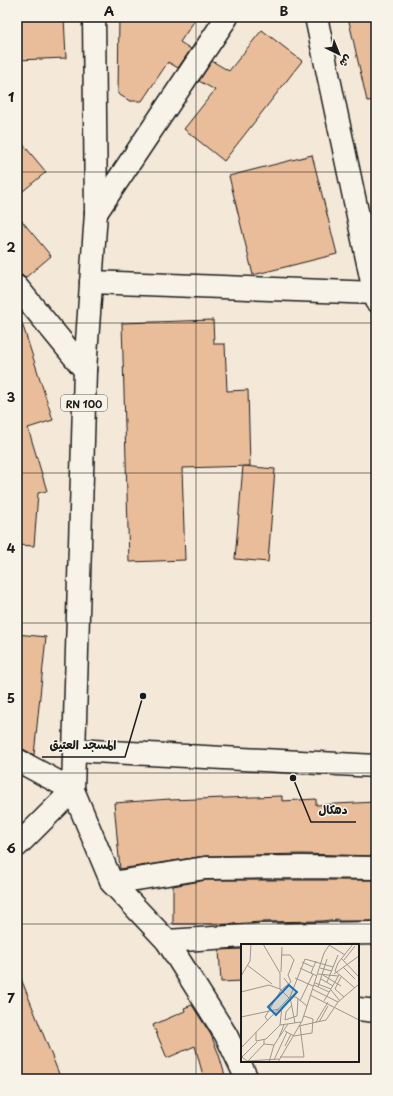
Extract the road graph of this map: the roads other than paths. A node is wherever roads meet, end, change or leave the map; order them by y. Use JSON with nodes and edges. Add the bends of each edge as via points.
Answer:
{"nodes":[{"id":1,"x":94,"y":17,"type":"edge"},
{"id":2,"x":227,"y":17,"type":"edge"},
{"id":3,"x":316,"y":17,"type":"edge"},
{"id":4,"x":96,"y":213,"type":"junction"},
{"id":5,"x":91,"y":282,"type":"junction"},
{"id":6,"x":17,"y":287,"type":"edge"},
{"id":7,"x":375,"y":297,"type":"edge"},
{"id":8,"x":85,"y":370,"type":"junction"},
{"id":9,"x":74,"y":750,"type":"junction"},
{"id":10,"x":17,"y":760,"type":"edge"},
{"id":11,"x":376,"y":766,"type":"edge"},
{"id":12,"x":73,"y":790,"type":"junction"},
{"id":13,"x":17,"y":846,"type":"edge"},
{"id":14,"x":376,"y":868,"type":"edge"},
{"id":15,"x":112,"y":883,"type":"junction"},
{"id":16,"x":376,"y":932,"type":"edge"},
{"id":17,"x":167,"y":941,"type":"junction"},
{"id":18,"x":359,"y":1009,"type":"edge"},
{"id":19,"x":376,"y":1011,"type":"edge"},
{"id":20,"x":234,"y":1032,"type":"edge"},
{"id":21,"x":241,"y":1057,"type":"edge"},
{"id":22,"x":242,"y":1062,"type":"edge"},
{"id":23,"x":247,"y":1079,"type":"edge"}],
"edges":[{"from":1,"to":4,"type":"street","number":"RN 100"},
{"from":2,"to":4,"type":"street"},
{"from":3,"to":7,"type":"street"},
{"from":4,"to":5,"type":"street","number":"RN 100"},
{"from":5,"to":7,"type":"street"},
{"from":5,"to":8,"type":"street","number":"RN 100"},
{"from":6,"to":8,"type":"street"},
{"from":8,"to":9,"type":"street","number":"RN 100"},
{"from":9,"to":11,"type":"street"},
{"from":9,"to":12,"type":"street","number":"RN 100"},
{"from":10,"to":12,"type":"street"},
{"from":12,"to":13,"type":"street"},
{"from":12,"to":15,"type":"street"},
{"from":14,"to":15,"type":"street","via":[[205,868]]},
{"from":15,"to":17,"type":"street"},
{"from":16,"to":17,"type":"street"},
{"from":17,"to":20,"type":"street"},
{"from":18,"to":19,"type":"street"},
{"from":20,"to":21,"type":"street"},
{"from":22,"to":23,"type":"street"}]}
